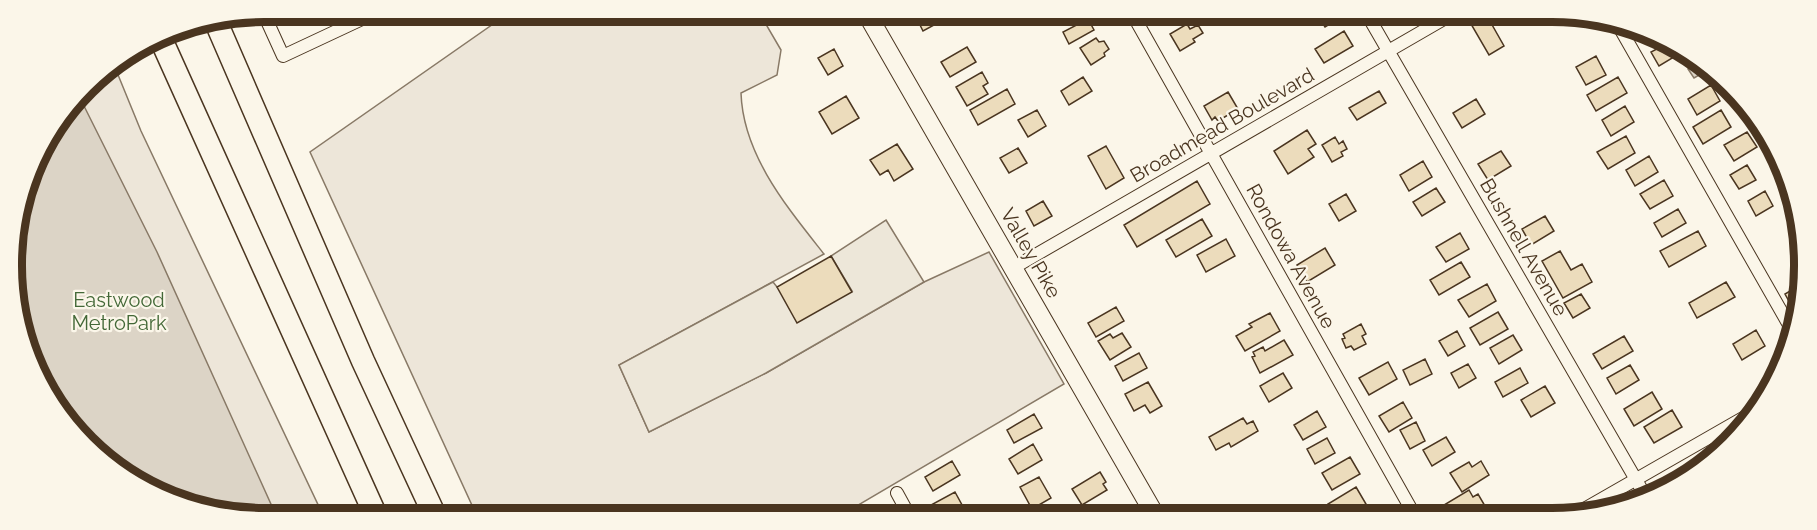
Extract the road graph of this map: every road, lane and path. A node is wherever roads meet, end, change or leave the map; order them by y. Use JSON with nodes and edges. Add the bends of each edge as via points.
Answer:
{"nodes":[{"id":1,"x":268,"y":22,"type":"edge"},
{"id":2,"x":356,"y":22,"type":"edge"},
{"id":3,"x":872,"y":22,"type":"edge"},
{"id":4,"x":1137,"y":22,"type":"edge"},
{"id":5,"x":1372,"y":22,"type":"edge"},
{"id":6,"x":1439,"y":22,"type":"edge"},
{"id":7,"x":218,"y":27,"type":"edge"},
{"id":8,"x":1622,"y":33,"type":"edge"},
{"id":9,"x":164,"y":45,"type":"edge"},
{"id":10,"x":1389,"y":51,"type":"junction"},
{"id":11,"x":1211,"y":154,"type":"junction"},
{"id":12,"x":1013,"y":268,"type":"junction"},
{"id":13,"x":1788,"y":321,"type":"edge"},
{"id":14,"x":1737,"y":421,"type":"edge"},
{"id":15,"x":1635,"y":479,"type":"junction"},
{"id":16,"x":1642,"y":490,"type":"edge"},
{"id":17,"x":897,"y":493,"type":"dead end"},
{"id":18,"x":1593,"y":504,"type":"edge"},
{"id":19,"x":373,"y":508,"type":"edge"},
{"id":20,"x":431,"y":508,"type":"edge"},
{"id":21,"x":906,"y":508,"type":"edge"},
{"id":22,"x":1151,"y":508,"type":"edge"},
{"id":23,"x":1410,"y":508,"type":"edge"}],
"edges":[{"from":1,"to":2,"type":"street","via":[[284,56]]},
{"from":3,"to":12,"type":"street","name":"Valley Pike"},
{"from":4,"to":11,"type":"street","name":"Rondowa Avenue"},
{"from":5,"to":10,"type":"street","name":"Bushnell Avenue"},
{"from":6,"to":10,"type":"street","name":"Broadmead Boulevard"},
{"from":7,"to":20,"type":"highway"},
{"from":8,"to":13,"type":"street"},
{"from":9,"to":19,"type":"highway"},
{"from":10,"to":11,"type":"street","name":"Broadmead Boulevard"},
{"from":10,"to":15,"type":"street","name":"Bushnell Avenue"},
{"from":11,"to":12,"type":"street","name":"Broadmead Boulevard"},
{"from":11,"to":23,"type":"street","name":"Rondowa Avenue"},
{"from":12,"to":22,"type":"street","name":"Valley Pike"},
{"from":14,"to":15,"type":"street"},
{"from":15,"to":16,"type":"street","name":"Bushnell Avenue"},
{"from":15,"to":18,"type":"street"},
{"from":17,"to":21,"type":"street"}]}
